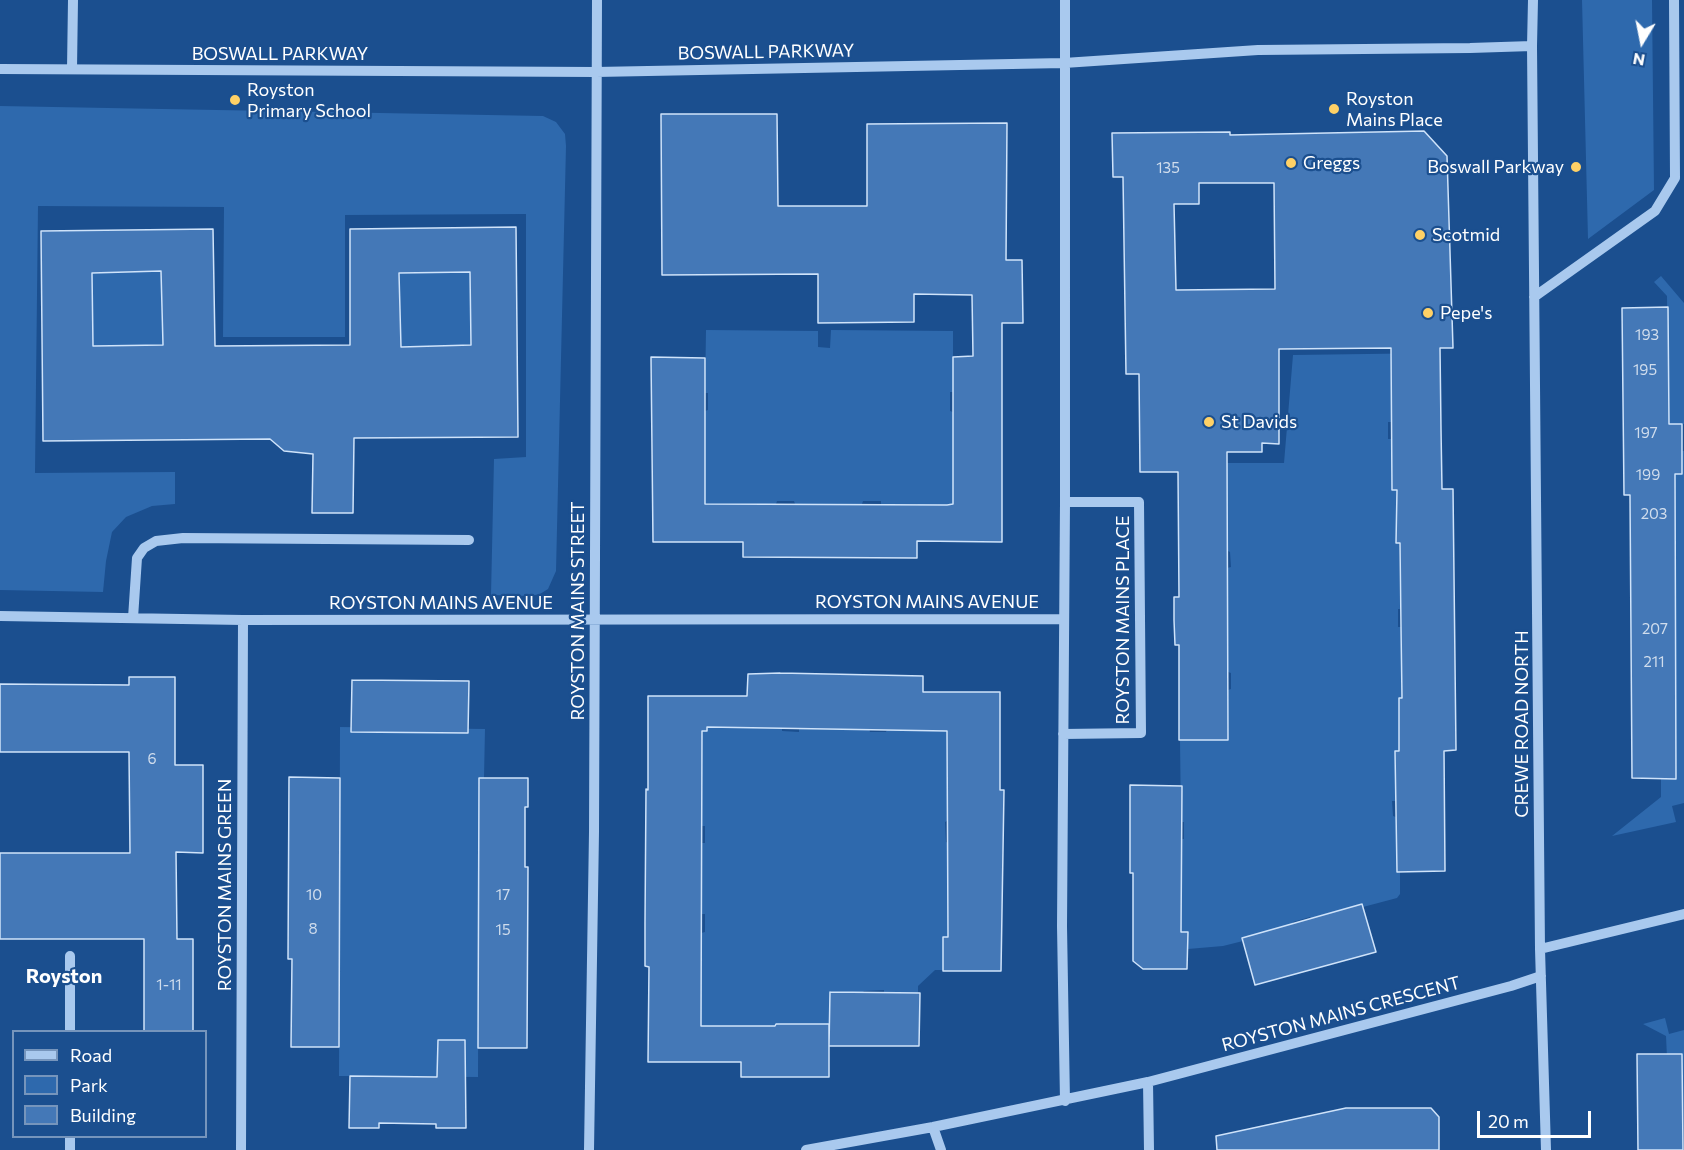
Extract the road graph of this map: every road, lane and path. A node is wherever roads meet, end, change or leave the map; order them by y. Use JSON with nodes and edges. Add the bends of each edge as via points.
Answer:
{"nodes":[{"id":1,"x":73,"y":0,"type":"edge"},
{"id":2,"x":597,"y":0,"type":"edge"},
{"id":3,"x":1065,"y":0,"type":"edge"},
{"id":4,"x":1533,"y":0,"type":"edge"},
{"id":5,"x":1674,"y":0,"type":"edge"},
{"id":6,"x":1532,"y":46,"type":"junction"},
{"id":7,"x":1064,"y":63,"type":"junction"},
{"id":8,"x":0,"y":69,"type":"edge"},
{"id":9,"x":72,"y":69,"type":"junction"},
{"id":10,"x":596,"y":72,"type":"junction"},
{"id":11,"x":1534,"y":297,"type":"junction"},
{"id":12,"x":1065,"y":502,"type":"junction"},
{"id":13,"x":468,"y":540,"type":"dead end"},
{"id":14,"x":0,"y":616,"type":"edge"},
{"id":15,"x":133,"y":618,"type":"junction"},
{"id":16,"x":595,"y":619,"type":"junction"},
{"id":17,"x":1063,"y":619,"type":"junction"},
{"id":18,"x":243,"y":620,"type":"junction"},
{"id":19,"x":1063,"y":734,"type":"junction"},
{"id":20,"x":1684,"y":914,"type":"edge"},
{"id":21,"x":1540,"y":949,"type":"junction"},
{"id":22,"x":70,"y":956,"type":"dead end"},
{"id":23,"x":1541,"y":976,"type":"junction"},
{"id":24,"x":70,"y":1030,"type":"edge"},
{"id":25,"x":1148,"y":1082,"type":"junction"},
{"id":26,"x":1065,"y":1101,"type":"junction"},
{"id":27,"x":933,"y":1127,"type":"junction"},
{"id":28,"x":241,"y":1150,"type":"edge"},
{"id":29,"x":589,"y":1150,"type":"edge"},
{"id":30,"x":806,"y":1150,"type":"edge"},
{"id":31,"x":941,"y":1150,"type":"edge"},
{"id":32,"x":1149,"y":1150,"type":"edge"},
{"id":33,"x":1546,"y":1150,"type":"edge"}],
"edges":[{"from":1,"to":9,"type":"street"},
{"from":2,"to":10,"type":"street","name":"ROYSTON MAINS STREET"},
{"from":3,"to":7,"type":"street"},
{"from":4,"to":6,"type":"street","name":"CREWE ROAD NORTH"},
{"from":5,"to":11,"type":"street","via":[[1675,178],[1655,211]]},
{"from":6,"to":7,"type":"street","name":"BOSWALL PARKWAY","via":[[1258,50]]},
{"from":6,"to":11,"type":"street","name":"CREWE ROAD NORTH"},
{"from":7,"to":10,"type":"street","name":"BOSWALL PARKWAY"},
{"from":7,"to":12,"type":"street"},
{"from":8,"to":9,"type":"street","name":"BOSWALL PARKWAY"},
{"from":9,"to":10,"type":"street","name":"BOSWALL PARKWAY"},
{"from":10,"to":16,"type":"street","name":"ROYSTON MAINS STREET"},
{"from":11,"to":21,"type":"street","name":"CREWE ROAD NORTH"},
{"from":12,"to":17,"type":"street"},
{"from":12,"to":19,"type":"street","name":"ROYSTON MAINS PLACE","via":[[1139,502],[1141,733]]},
{"from":13,"to":15,"type":"street","via":[[156,541],[137,558]]},
{"from":14,"to":15,"type":"street","name":"ROYSTON MAINS AVENUE"},
{"from":15,"to":18,"type":"street","name":"ROYSTON MAINS AVENUE"},
{"from":16,"to":17,"type":"street","name":"ROYSTON MAINS AVENUE"},
{"from":16,"to":18,"type":"street","name":"ROYSTON MAINS AVENUE"},
{"from":16,"to":29,"type":"street","name":"ROYSTON MAINS STREET"},
{"from":17,"to":19,"type":"street"},
{"from":18,"to":28,"type":"street","name":"ROYSTON MAINS GREEN"},
{"from":19,"to":26,"type":"street"},
{"from":20,"to":21,"type":"street"},
{"from":21,"to":23,"type":"street","name":"CREWE ROAD NORTH"},
{"from":22,"to":24,"type":"street"},
{"from":23,"to":25,"type":"street","name":"ROYSTON MAINS CRESCENT"},
{"from":23,"to":33,"type":"street","name":"CREWE ROAD NORTH"},
{"from":25,"to":26,"type":"street","name":"ROYSTON MAINS CRESCENT"},
{"from":25,"to":32,"type":"street"},
{"from":26,"to":27,"type":"street","name":"ROYSTON MAINS CRESCENT"},
{"from":27,"to":30,"type":"street","name":"ROYSTON MAINS CRESCENT"},
{"from":27,"to":31,"type":"street"}]}
